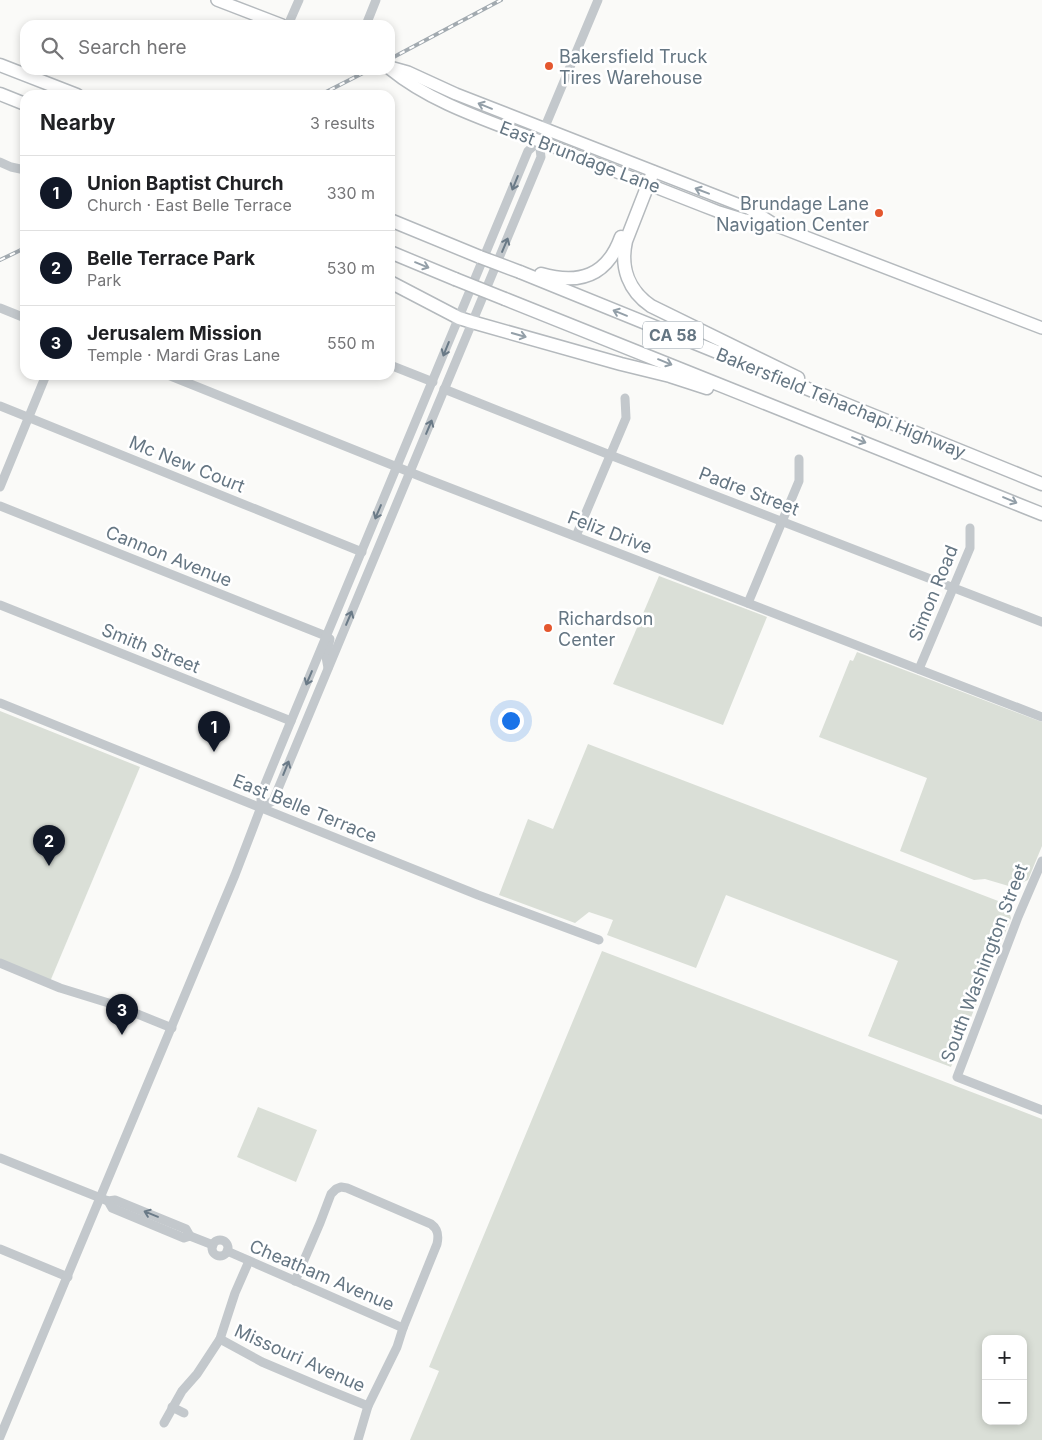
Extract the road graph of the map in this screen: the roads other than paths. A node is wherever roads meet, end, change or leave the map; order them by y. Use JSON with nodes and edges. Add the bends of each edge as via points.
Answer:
{"nodes":[{"id":1,"x":218,"y":0,"type":"edge"},
{"id":2,"x":299,"y":0,"type":"edge"},
{"id":3,"x":376,"y":0,"type":"edge"},
{"id":4,"x":598,"y":0,"type":"edge"},
{"id":5,"x":269,"y":20,"type":"edge"},
{"id":6,"x":290,"y":20,"type":"edge"},
{"id":7,"x":368,"y":20,"type":"edge"},
{"id":8,"x":0,"y":64,"type":"edge"},
{"id":9,"x":395,"y":69,"type":"edge"},
{"id":10,"x":20,"y":72,"type":"edge"},
{"id":11,"x":395,"y":73,"type":"edge"},
{"id":12,"x":27,"y":75,"type":"edge"},
{"id":13,"x":65,"y":90,"type":"edge"},
{"id":14,"x":0,"y":94,"type":"edge"},
{"id":15,"x":20,"y":102,"type":"edge"},
{"id":16,"x":544,"y":129,"type":"junction"},
{"id":17,"x":539,"y":141,"type":"junction"},
{"id":18,"x":0,"y":162,"type":"edge"},
{"id":19,"x":20,"y":168,"type":"edge"},
{"id":20,"x":649,"y":170,"type":"junction"},
{"id":21,"x":645,"y":183,"type":"junction"},
{"id":22,"x":395,"y":222,"type":"edge"},
{"id":23,"x":777,"y":226,"type":"junction"},
{"id":24,"x":395,"y":254,"type":"edge"},
{"id":25,"x":520,"y":270,"type":"junction"},
{"id":26,"x":395,"y":285,"type":"edge"},
{"id":27,"x":0,"y":308,"type":"edge"},
{"id":28,"x":20,"y":316,"type":"edge"},
{"id":29,"x":459,"y":318,"type":"junction"},
{"id":30,"x":472,"y":322,"type":"junction"},
{"id":31,"x":1042,"y":328,"type":"edge"},
{"id":32,"x":395,"y":367,"type":"edge"},
{"id":33,"x":44,"y":380,"type":"edge"},
{"id":34,"x":180,"y":380,"type":"edge"},
{"id":35,"x":433,"y":382,"type":"junction"},
{"id":36,"x":444,"y":389,"type":"junction"},
{"id":37,"x":625,"y":398,"type":"dead end"},
{"id":38,"x":827,"y":398,"type":"junction"},
{"id":39,"x":0,"y":406,"type":"edge"},
{"id":40,"x":28,"y":418,"type":"junction"},
{"id":41,"x":814,"y":422,"type":"junction"},
{"id":42,"x":610,"y":455,"type":"junction"},
{"id":43,"x":799,"y":459,"type":"dead end"},
{"id":44,"x":397,"y":467,"type":"junction"},
{"id":45,"x":410,"y":472,"type":"junction"},
{"id":46,"x":1042,"y":484,"type":"edge"},
{"id":47,"x":0,"y":487,"type":"edge"},
{"id":48,"x":0,"y":506,"type":"edge"},
{"id":49,"x":1042,"y":514,"type":"edge"},
{"id":50,"x":782,"y":521,"type":"junction"},
{"id":51,"x":970,"y":528,"type":"dead end"},
{"id":52,"x":576,"y":536,"type":"junction"},
{"id":53,"x":362,"y":552,"type":"junction"},
{"id":54,"x":953,"y":588,"type":"junction"},
{"id":55,"x":748,"y":603,"type":"junction"},
{"id":56,"x":0,"y":605,"type":"edge"},
{"id":57,"x":339,"y":605,"type":"junction"},
{"id":58,"x":1042,"y":622,"type":"edge"},
{"id":59,"x":326,"y":636,"type":"junction"},
{"id":60,"x":328,"y":668,"type":"junction"},
{"id":61,"x":919,"y":669,"type":"junction"},
{"id":62,"x":0,"y":703,"type":"edge"},
{"id":63,"x":1042,"y":717,"type":"edge"},
{"id":64,"x":291,"y":721,"type":"junction"},
{"id":65,"x":261,"y":807,"type":"junction"},
{"id":66,"x":1042,"y":860,"type":"edge"},
{"id":67,"x":600,"y":940,"type":"dead end"},
{"id":68,"x":0,"y":963,"type":"edge"},
{"id":69,"x":172,"y":1028,"type":"junction"},
{"id":70,"x":1042,"y":1110,"type":"edge"},
{"id":71,"x":0,"y":1158,"type":"edge"},
{"id":72,"x":104,"y":1200,"type":"junction"},
{"id":73,"x":0,"y":1250,"type":"edge"},
{"id":74,"x":250,"y":1261,"type":"junction"},
{"id":75,"x":68,"y":1277,"type":"junction"},
{"id":76,"x":296,"y":1281,"type":"junction"},
{"id":77,"x":403,"y":1328,"type":"junction"},
{"id":78,"x":220,"y":1339,"type":"junction"},
{"id":79,"x":368,"y":1406,"type":"junction"},
{"id":80,"x":172,"y":1407,"type":"junction"},
{"id":81,"x":184,"y":1413,"type":"dead end"},
{"id":82,"x":164,"y":1423,"type":"dead end"},
{"id":83,"x":0,"y":1436,"type":"edge"},
{"id":84,"x":358,"y":1440,"type":"edge"}],
"edges":[{"from":1,"to":5,"type":"main road"},
{"from":2,"to":6,"type":"street"},
{"from":3,"to":7,"type":"street"},
{"from":4,"to":16,"type":"street"},
{"from":8,"to":10,"type":"highway"},
{"from":16,"to":9,"type":"main road","name":"East Brundage Lane","one_way":true},
{"from":11,"to":17,"type":"main road","name":"East Brundage Lane","via":[[404,81],[447,104]]},
{"from":12,"to":13,"type":"highway"},
{"from":14,"to":15,"type":"highway"},
{"from":16,"to":17,"type":"street"},
{"from":16,"to":20,"type":"main road","name":"East Brundage Lane"},
{"from":17,"to":21,"type":"main road","name":"East Brundage Lane"},
{"from":17,"to":29,"type":"street","one_way":true,"via":[[528,151]]},
{"from":30,"to":17,"type":"street","one_way":true,"via":[[541,157]]},
{"from":18,"to":19,"type":"street"},
{"from":20,"to":21,"type":"highway"},
{"from":23,"to":20,"type":"main road","name":"East Brundage Lane","one_way":true,"via":[[750,209]]},
{"from":21,"to":23,"type":"main road","name":"East Brundage Lane","via":[[719,212]]},
{"from":21,"to":25,"type":"highway","via":[[612,256],[601,267],[584,276],[565,279]]},
{"from":21,"to":38,"type":"highway","via":[[624,251],[627,279],[638,295],[651,306],[805,381]]},
{"from":22,"to":25,"type":"highway","bridge":true},
{"from":23,"to":31,"type":"main road","name":"East Brundage Lane"},
{"from":24,"to":41,"type":"highway","name":"Bakersfield Tehachapi Highway","number":"CA 58","one_way":true,"bridge":true},
{"from":38,"to":25,"type":"highway","name":"Bakersfield Tehachapi Highway","number":"CA 58","one_way":true},
{"from":26,"to":29,"type":"highway"},
{"from":27,"to":28,"type":"street"},
{"from":29,"to":30,"type":"highway"},
{"from":29,"to":35,"type":"street","one_way":true},
{"from":30,"to":36,"type":"street"},
{"from":30,"to":41,"type":"highway","one_way":true,"via":[[698,384],[785,418]]},
{"from":32,"to":35,"type":"street"},
{"from":33,"to":40,"type":"street"},
{"from":34,"to":44,"type":"street","name":"Feliz Drive"},
{"from":35,"to":44,"type":"street"},
{"from":36,"to":42,"type":"street","name":"Padre Street"},
{"from":45,"to":36,"type":"street","one_way":true},
{"from":37,"to":42,"type":"street","via":[[626,418]]},
{"from":38,"to":46,"type":"highway","name":"Bakersfield Tehachapi Highway","number":"CA 58"},
{"from":39,"to":40,"type":"street","name":"Mc New Court"},
{"from":40,"to":47,"type":"street"},
{"from":40,"to":53,"type":"street","name":"Mc New Court"},
{"from":41,"to":49,"type":"highway","name":"Bakersfield Tehachapi Highway","number":"CA 58","one_way":true},
{"from":42,"to":50,"type":"street","name":"Padre Street"},
{"from":42,"to":52,"type":"street"},
{"from":43,"to":50,"type":"street","via":[[799,481]]},
{"from":44,"to":45,"type":"street","name":"Feliz Drive"},
{"from":44,"to":53,"type":"street","one_way":true},
{"from":45,"to":52,"type":"street","name":"Feliz Drive"},
{"from":60,"to":45,"type":"street","one_way":true},
{"from":48,"to":59,"type":"street","name":"Cannon Avenue"},
{"from":50,"to":54,"type":"street","name":"Padre Street"},
{"from":50,"to":55,"type":"street"},
{"from":51,"to":54,"type":"street","name":"Simon Road","via":[[970,548]]},
{"from":52,"to":55,"type":"street","name":"Feliz Drive"},
{"from":53,"to":57,"type":"street"},
{"from":54,"to":58,"type":"street","name":"Padre Street"},
{"from":54,"to":61,"type":"street","name":"Simon Road"},
{"from":55,"to":61,"type":"street","name":"Feliz Drive"},
{"from":56,"to":64,"type":"street","name":"Smith Street"},
{"from":57,"to":59,"type":"street"},
{"from":57,"to":60,"type":"street","via":[[326,657]]},
{"from":59,"to":64,"type":"street","one_way":true},
{"from":65,"to":60,"type":"street","one_way":true,"via":[[273,801]]},
{"from":61,"to":63,"type":"street","name":"Feliz Drive"},
{"from":62,"to":65,"type":"street","name":"East Belle Terrace"},
{"from":64,"to":65,"type":"street","via":[[262,794]]},
{"from":65,"to":67,"type":"street","name":"East Belle Terrace","via":[[478,895]]},
{"from":65,"to":69,"type":"street"},
{"from":66,"to":70,"type":"street","name":"South Washington Street","via":[[957,1077]]},
{"from":68,"to":69,"type":"street"},
{"from":69,"to":72,"type":"street"},
{"from":71,"to":72,"type":"street"},
{"from":72,"to":74,"type":"street","name":"Cheatham Avenue","via":[[112,1208],[184,1238],[190,1236],[212,1245],[217,1256],[227,1251]]},
{"from":72,"to":75,"type":"street"},
{"from":73,"to":75,"type":"street"},
{"from":74,"to":76,"type":"street","name":"Cheatham Avenue"},
{"from":74,"to":78,"type":"street"},
{"from":75,"to":83,"type":"street"},
{"from":76,"to":77,"type":"street","name":"Cheatham Avenue"},
{"from":76,"to":77,"type":"street","via":[[331,1194],[336,1189],[347,1188],[431,1224],[439,1238]]},
{"from":77,"to":79,"type":"street"},
{"from":78,"to":79,"type":"street","name":"Missouri Avenue","via":[[262,1362]]},
{"from":78,"to":80,"type":"street"},
{"from":79,"to":84,"type":"street"},
{"from":80,"to":81,"type":"street"},
{"from":80,"to":82,"type":"street"}]}
